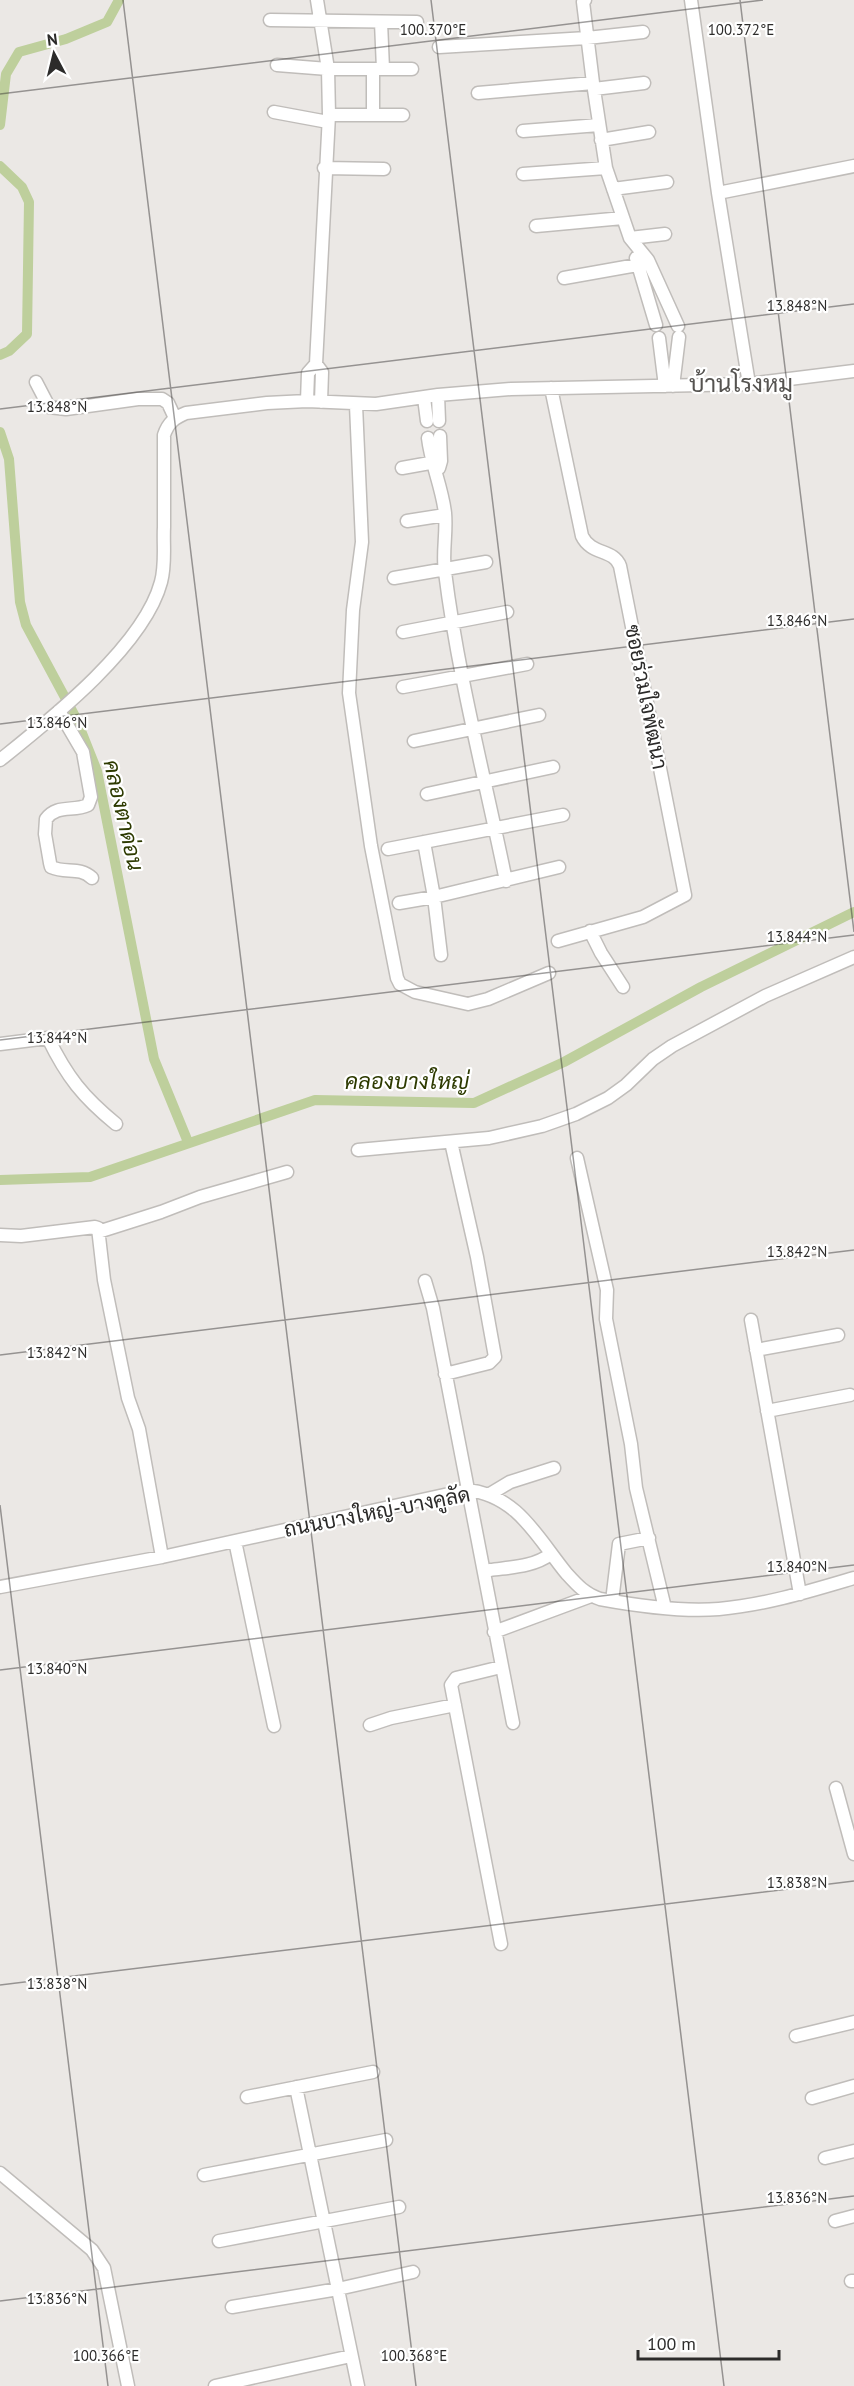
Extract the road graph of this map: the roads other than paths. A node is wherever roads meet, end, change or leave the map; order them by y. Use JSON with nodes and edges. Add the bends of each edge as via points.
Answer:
{"nodes":[{"id":1,"x":317,"y":0,"type":"edge"},
{"id":2,"x":692,"y":0,"type":"edge"},
{"id":3,"x":583,"y":1,"type":"edge"},
{"id":4,"x":270,"y":20,"type":"dead end"},
{"id":5,"x":320,"y":21,"type":"junction"},
{"id":6,"x":381,"y":22,"type":"junction"},
{"id":7,"x":417,"y":22,"type":"dead end"},
{"id":8,"x":643,"y":32,"type":"dead end"},
{"id":9,"x":587,"y":38,"type":"junction"},
{"id":10,"x":439,"y":47,"type":"dead end"},
{"id":11,"x":277,"y":65,"type":"dead end"},
{"id":12,"x":328,"y":69,"type":"junction"},
{"id":13,"x":378,"y":69,"type":"junction"},
{"id":14,"x":412,"y":69,"type":"dead end"},
{"id":15,"x":644,"y":83,"type":"dead end"},
{"id":16,"x":593,"y":86,"type":"junction"},
{"id":17,"x":478,"y":93,"type":"dead end"},
{"id":18,"x":274,"y":112,"type":"dead end"},
{"id":19,"x":373,"y":115,"type":"junction"},
{"id":20,"x":403,"y":115,"type":"dead end"},
{"id":21,"x":328,"y":118,"type":"junction"},
{"id":22,"x":599,"y":125,"type":"junction"},
{"id":23,"x":523,"y":131,"type":"dead end"},
{"id":24,"x":649,"y":132,"type":"dead end"},
{"id":25,"x":601,"y":140,"type":"junction"},
{"id":26,"x":854,"y":166,"type":"edge"},
{"id":27,"x":324,"y":168,"type":"junction"},
{"id":28,"x":606,"y":168,"type":"junction"},
{"id":29,"x":384,"y":169,"type":"dead end"},
{"id":30,"x":523,"y":174,"type":"dead end"},
{"id":31,"x":667,"y":182,"type":"dead end"},
{"id":32,"x":614,"y":189,"type":"junction"},
{"id":33,"x":718,"y":193,"type":"junction"},
{"id":34,"x":623,"y":218,"type":"junction"},
{"id":35,"x":536,"y":226,"type":"dead end"},
{"id":36,"x":665,"y":234,"type":"dead end"},
{"id":37,"x":632,"y":241,"type":"junction"},
{"id":38,"x":642,"y":263,"type":"junction"},
{"id":39,"x":564,"y":278,"type":"dead end"},
{"id":40,"x":316,"y":364,"type":"junction"},
{"id":41,"x":854,"y":371,"type":"edge"},
{"id":42,"x":36,"y":381,"type":"dead end"},
{"id":43,"x":749,"y":384,"type":"junction"},
{"id":44,"x":669,"y":386,"type":"junction"},
{"id":45,"x":551,"y":388,"type":"junction"},
{"id":46,"x":438,"y":395,"type":"junction"},
{"id":47,"x":424,"y":398,"type":"junction"},
{"id":48,"x":307,"y":402,"type":"junction"},
{"id":49,"x":321,"y":402,"type":"junction"},
{"id":50,"x":356,"y":405,"type":"junction"},
{"id":51,"x":175,"y":418,"type":"junction"},
{"id":52,"x":434,"y":437,"type":"dead end"},
{"id":53,"x":436,"y":462,"type":"junction"},
{"id":54,"x":402,"y":468,"type":"dead end"},
{"id":55,"x":445,"y":515,"type":"junction"},
{"id":56,"x":407,"y":520,"type":"dead end"},
{"id":57,"x":486,"y":562,"type":"dead end"},
{"id":58,"x":445,"y":570,"type":"junction"},
{"id":59,"x":394,"y":578,"type":"dead end"},
{"id":60,"x":507,"y":612,"type":"dead end"},
{"id":61,"x":453,"y":623,"type":"junction"},
{"id":62,"x":403,"y":633,"type":"dead end"},
{"id":63,"x":527,"y":664,"type":"dead end"},
{"id":64,"x":463,"y":676,"type":"junction"},
{"id":65,"x":403,"y":687,"type":"dead end"},
{"id":66,"x":61,"y":709,"type":"junction"},
{"id":67,"x":539,"y":716,"type":"dead end"},
{"id":68,"x":474,"y":729,"type":"junction"},
{"id":69,"x":414,"y":741,"type":"dead end"},
{"id":70,"x":0,"y":760,"type":"edge"},
{"id":71,"x":553,"y":767,"type":"dead end"},
{"id":72,"x":486,"y":782,"type":"junction"},
{"id":73,"x":427,"y":794,"type":"dead end"},
{"id":74,"x":563,"y":815,"type":"dead end"},
{"id":75,"x":495,"y":829,"type":"junction"},
{"id":76,"x":424,"y":842,"type":"junction"},
{"id":77,"x":388,"y":849,"type":"dead end"},
{"id":78,"x":559,"y":867,"type":"dead end"},
{"id":79,"x":92,"y":878,"type":"dead end"},
{"id":80,"x":506,"y":881,"type":"junction"},
{"id":81,"x":434,"y":897,"type":"junction"},
{"id":82,"x":399,"y":903,"type":"dead end"},
{"id":83,"x":590,"y":931,"type":"junction"},
{"id":84,"x":558,"y":940,"type":"dead end"},
{"id":85,"x":441,"y":955,"type":"dead end"},
{"id":86,"x":854,"y":957,"type":"edge"},
{"id":87,"x":549,"y":973,"type":"dead end"},
{"id":88,"x":623,"y":987,"type":"dead end"},
{"id":89,"x":0,"y":1044,"type":"edge"},
{"id":90,"x":116,"y":1124,"type":"dead end"},
{"id":91,"x":451,"y":1142,"type":"junction"},
{"id":92,"x":358,"y":1150,"type":"dead end"},
{"id":93,"x":577,"y":1158,"type":"dead end"},
{"id":94,"x":287,"y":1172,"type":"dead end"},
{"id":95,"x":98,"y":1232,"type":"junction"},
{"id":96,"x":0,"y":1235,"type":"edge"},
{"id":97,"x":425,"y":1281,"type":"dead end"},
{"id":98,"x":751,"y":1320,"type":"dead end"},
{"id":99,"x":838,"y":1335,"type":"dead end"},
{"id":100,"x":756,"y":1350,"type":"junction"},
{"id":101,"x":445,"y":1374,"type":"junction"},
{"id":102,"x":850,"y":1395,"type":"dead end"},
{"id":103,"x":767,"y":1411,"type":"junction"},
{"id":104,"x":554,"y":1468,"type":"dead end"},
{"id":105,"x":468,"y":1490,"type":"junction"},
{"id":106,"x":490,"y":1494,"type":"junction"},
{"id":107,"x":649,"y":1538,"type":"junction"},
{"id":108,"x":235,"y":1541,"type":"junction"},
{"id":109,"x":551,"y":1554,"type":"junction"},
{"id":110,"x":162,"y":1557,"type":"junction"},
{"id":111,"x":490,"y":1570,"type":"dead end"},
{"id":112,"x":854,"y":1578,"type":"edge"},
{"id":113,"x":0,"y":1587,"type":"edge"},
{"id":114,"x":800,"y":1594,"type":"junction"},
{"id":115,"x":591,"y":1596,"type":"junction"},
{"id":116,"x":612,"y":1601,"type":"junction"},
{"id":117,"x":665,"y":1608,"type":"junction"},
{"id":118,"x":494,"y":1632,"type":"junction"},
{"id":119,"x":501,"y":1667,"type":"junction"},
{"id":120,"x":455,"y":1706,"type":"junction"},
{"id":121,"x":513,"y":1723,"type":"dead end"},
{"id":122,"x":370,"y":1725,"type":"dead end"},
{"id":123,"x":274,"y":1726,"type":"dead end"},
{"id":124,"x":836,"y":1788,"type":"dead end"},
{"id":125,"x":849,"y":1814,"type":"edge"},
{"id":126,"x":854,"y":1854,"type":"edge"},
{"id":127,"x":501,"y":1944,"type":"dead end"},
{"id":128,"x":854,"y":2022,"type":"edge"},
{"id":129,"x":796,"y":2036,"type":"dead end"},
{"id":130,"x":373,"y":2072,"type":"dead end"},
{"id":131,"x":854,"y":2086,"type":"edge"},
{"id":132,"x":296,"y":2087,"type":"junction"},
{"id":133,"x":247,"y":2097,"type":"dead end"},
{"id":134,"x":812,"y":2098,"type":"dead end"},
{"id":135,"x":386,"y":2140,"type":"dead end"},
{"id":136,"x":854,"y":2151,"type":"edge"},
{"id":137,"x":310,"y":2155,"type":"junction"},
{"id":138,"x":825,"y":2158,"type":"dead end"},
{"id":139,"x":0,"y":2173,"type":"edge"},
{"id":140,"x":204,"y":2175,"type":"dead end"},
{"id":141,"x":399,"y":2207,"type":"dead end"},
{"id":142,"x":854,"y":2216,"type":"edge"},
{"id":143,"x":835,"y":2221,"type":"dead end"},
{"id":144,"x":323,"y":2222,"type":"junction"},
{"id":145,"x":219,"y":2241,"type":"dead end"},
{"id":146,"x":413,"y":2272,"type":"dead end"},
{"id":147,"x":338,"y":2289,"type":"junction"},
{"id":148,"x":232,"y":2307,"type":"dead end"},
{"id":149,"x":351,"y":2356,"type":"junction"},
{"id":150,"x":128,"y":2386,"type":"edge"},
{"id":151,"x":215,"y":2386,"type":"edge"},
{"id":152,"x":358,"y":2386,"type":"edge"}],
"edges":[{"from":1,"to":5,"type":"street"},
{"from":2,"to":33,"type":"street"},
{"from":3,"to":9,"type":"street"},
{"from":4,"to":5,"type":"street"},
{"from":5,"to":6,"type":"street"},
{"from":5,"to":12,"type":"street"},
{"from":6,"to":7,"type":"street"},
{"from":6,"to":13,"type":"street"},
{"from":8,"to":9,"type":"street"},
{"from":9,"to":10,"type":"street"},
{"from":9,"to":16,"type":"street"},
{"from":11,"to":12,"type":"street"},
{"from":12,"to":13,"type":"street"},
{"from":12,"to":21,"type":"street"},
{"from":13,"to":14,"type":"street"},
{"from":13,"to":19,"type":"street"},
{"from":15,"to":16,"type":"street"},
{"from":16,"to":17,"type":"street"},
{"from":16,"to":22,"type":"street"},
{"from":18,"to":21,"type":"street"},
{"from":19,"to":20,"type":"street"},
{"from":19,"to":21,"type":"street"},
{"from":21,"to":27,"type":"street"},
{"from":22,"to":23,"type":"street"},
{"from":22,"to":25,"type":"street"},
{"from":24,"to":25,"type":"street"},
{"from":25,"to":28,"type":"street"},
{"from":26,"to":33,"type":"street"},
{"from":27,"to":29,"type":"street"},
{"from":27,"to":40,"type":"street"},
{"from":28,"to":30,"type":"street"},
{"from":28,"to":32,"type":"street"},
{"from":31,"to":32,"type":"street"},
{"from":32,"to":34,"type":"street"},
{"from":33,"to":43,"type":"street"},
{"from":34,"to":35,"type":"street"},
{"from":34,"to":37,"type":"street"},
{"from":36,"to":37,"type":"street"},
{"from":37,"to":38,"type":"street"},
{"from":38,"to":39,"type":"street"},
{"from":38,"to":44,"type":"street"},
{"from":38,"to":44,"type":"street","via":[[679,332]]},
{"from":40,"to":48,"type":"street","via":[[308,373]]},
{"from":40,"to":49,"type":"street","via":[[321,372]]},
{"from":41,"to":43,"type":"street"},
{"from":42,"to":51,"type":"street","via":[[45,403],[55,409],[162,399]]},
{"from":43,"to":44,"type":"street"},
{"from":44,"to":45,"type":"street"},
{"from":45,"to":46,"type":"street"},
{"from":45,"to":83,"type":"street","name":"ซอยร่วมใจพัฒนา","via":[[582,536],[590,548],[616,558],[620,566],[685,895],[643,917]]},
{"from":46,"to":47,"type":"street"},
{"from":46,"to":47,"type":"street","via":[[433,421]]},
{"from":47,"to":50,"type":"street"},
{"from":48,"to":49,"type":"street"},
{"from":48,"to":51,"type":"street","via":[[247,404]]},
{"from":49,"to":50,"type":"street"},
{"from":50,"to":87,"type":"street","via":[[362,542],[353,610],[350,693],[371,846],[397,978],[415,992],[468,1004]]},
{"from":51,"to":66,"type":"street","via":[[164,435],[164,552],[156,595],[129,638]]},
{"from":52,"to":53,"type":"street"},
{"from":53,"to":54,"type":"street"},
{"from":53,"to":55,"type":"street"},
{"from":55,"to":56,"type":"street"},
{"from":55,"to":58,"type":"street"},
{"from":57,"to":58,"type":"street"},
{"from":58,"to":59,"type":"street"},
{"from":58,"to":61,"type":"street"},
{"from":60,"to":61,"type":"street"},
{"from":61,"to":62,"type":"street"},
{"from":61,"to":64,"type":"street"},
{"from":63,"to":64,"type":"street"},
{"from":64,"to":65,"type":"street"},
{"from":64,"to":68,"type":"street"},
{"from":66,"to":70,"type":"street"},
{"from":66,"to":79,"type":"street","via":[[83,752],[91,797],[88,805],[56,810],[46,819],[50,863],[51,867],[82,871]]},
{"from":67,"to":68,"type":"street"},
{"from":68,"to":69,"type":"street"},
{"from":68,"to":72,"type":"street"},
{"from":71,"to":72,"type":"street"},
{"from":72,"to":73,"type":"street"},
{"from":72,"to":75,"type":"street"},
{"from":74,"to":75,"type":"street"},
{"from":75,"to":76,"type":"street"},
{"from":75,"to":80,"type":"street"},
{"from":76,"to":77,"type":"street"},
{"from":76,"to":81,"type":"street"},
{"from":78,"to":80,"type":"street"},
{"from":80,"to":81,"type":"street"},
{"from":81,"to":82,"type":"street"},
{"from":81,"to":85,"type":"street"},
{"from":83,"to":84,"type":"street","name":"ซอยร่วมใจพัฒนา"},
{"from":83,"to":88,"type":"street"},
{"from":86,"to":91,"type":"street","via":[[765,996],[672,1046],[608,1098],[576,1113],[542,1126]]},
{"from":89,"to":90,"type":"street","via":[[48,1038],[61,1065],[89,1102]]},
{"from":91,"to":92,"type":"street"},
{"from":91,"to":101,"type":"street","via":[[495,1357],[489,1363]]},
{"from":93,"to":107,"type":"street","via":[[607,1290],[606,1319],[632,1444],[636,1488]]},
{"from":94,"to":95,"type":"street"},
{"from":95,"to":96,"type":"street","via":[[95,1227]]},
{"from":95,"to":110,"type":"street","via":[[104,1280],[128,1398],[139,1429]]},
{"from":97,"to":101,"type":"street"},
{"from":98,"to":100,"type":"street"},
{"from":99,"to":100,"type":"street"},
{"from":100,"to":103,"type":"street"},
{"from":101,"to":105,"type":"street"},
{"from":102,"to":103,"type":"street"},
{"from":103,"to":114,"type":"street"},
{"from":104,"to":106,"type":"street","via":[[510,1482]]},
{"from":105,"to":106,"type":"street","name":"ถนนบางใหญ่-บางคูลัด"},
{"from":105,"to":108,"type":"street","name":"ถนนบางใหญ่-บางคูลัด"},
{"from":105,"to":118,"type":"street"},
{"from":106,"to":109,"type":"street","name":"ถนนบางใหญ่-บางคูลัด","via":[[517,1511]]},
{"from":107,"to":116,"type":"street","via":[[619,1544]]},
{"from":107,"to":117,"type":"street"},
{"from":108,"to":110,"type":"street","name":"ถนนบางใหญ่-บางคูลัด"},
{"from":108,"to":123,"type":"street"},
{"from":109,"to":111,"type":"street","via":[[530,1565]]},
{"from":109,"to":115,"type":"street","name":"ถนนบางใหญ่-บางคูลัด"},
{"from":110,"to":113,"type":"street","name":"ถนนบางใหญ่-บางคูลัด"},
{"from":112,"to":114,"type":"street","name":"ถนนบางใหญ่-บางคูลัด"},
{"from":114,"to":117,"type":"street","name":"ถนนบางใหญ่-บางคูลัด","via":[[736,1607]]},
{"from":115,"to":116,"type":"street","name":"ถนนบางใหญ่-บางคูลัด"},
{"from":115,"to":118,"type":"street"},
{"from":116,"to":117,"type":"street","name":"ถนนบางใหญ่-บางคูลัด"},
{"from":118,"to":119,"type":"street"},
{"from":119,"to":120,"type":"street","via":[[452,1681]]},
{"from":119,"to":121,"type":"street"},
{"from":120,"to":122,"type":"street"},
{"from":120,"to":127,"type":"street"},
{"from":124,"to":125,"type":"street"},
{"from":125,"to":126,"type":"street"},
{"from":128,"to":129,"type":"street"},
{"from":130,"to":132,"type":"street"},
{"from":131,"to":134,"type":"street"},
{"from":132,"to":133,"type":"street"},
{"from":132,"to":137,"type":"street"},
{"from":135,"to":137,"type":"street"},
{"from":136,"to":138,"type":"street"},
{"from":137,"to":140,"type":"street"},
{"from":137,"to":144,"type":"street"},
{"from":139,"to":150,"type":"street","via":[[92,2250],[104,2268]]},
{"from":141,"to":144,"type":"street"},
{"from":142,"to":143,"type":"street"},
{"from":144,"to":145,"type":"street"},
{"from":144,"to":147,"type":"street"},
{"from":146,"to":147,"type":"street"},
{"from":147,"to":148,"type":"street"},
{"from":147,"to":149,"type":"street"},
{"from":149,"to":151,"type":"street"},
{"from":149,"to":152,"type":"street"}]}
